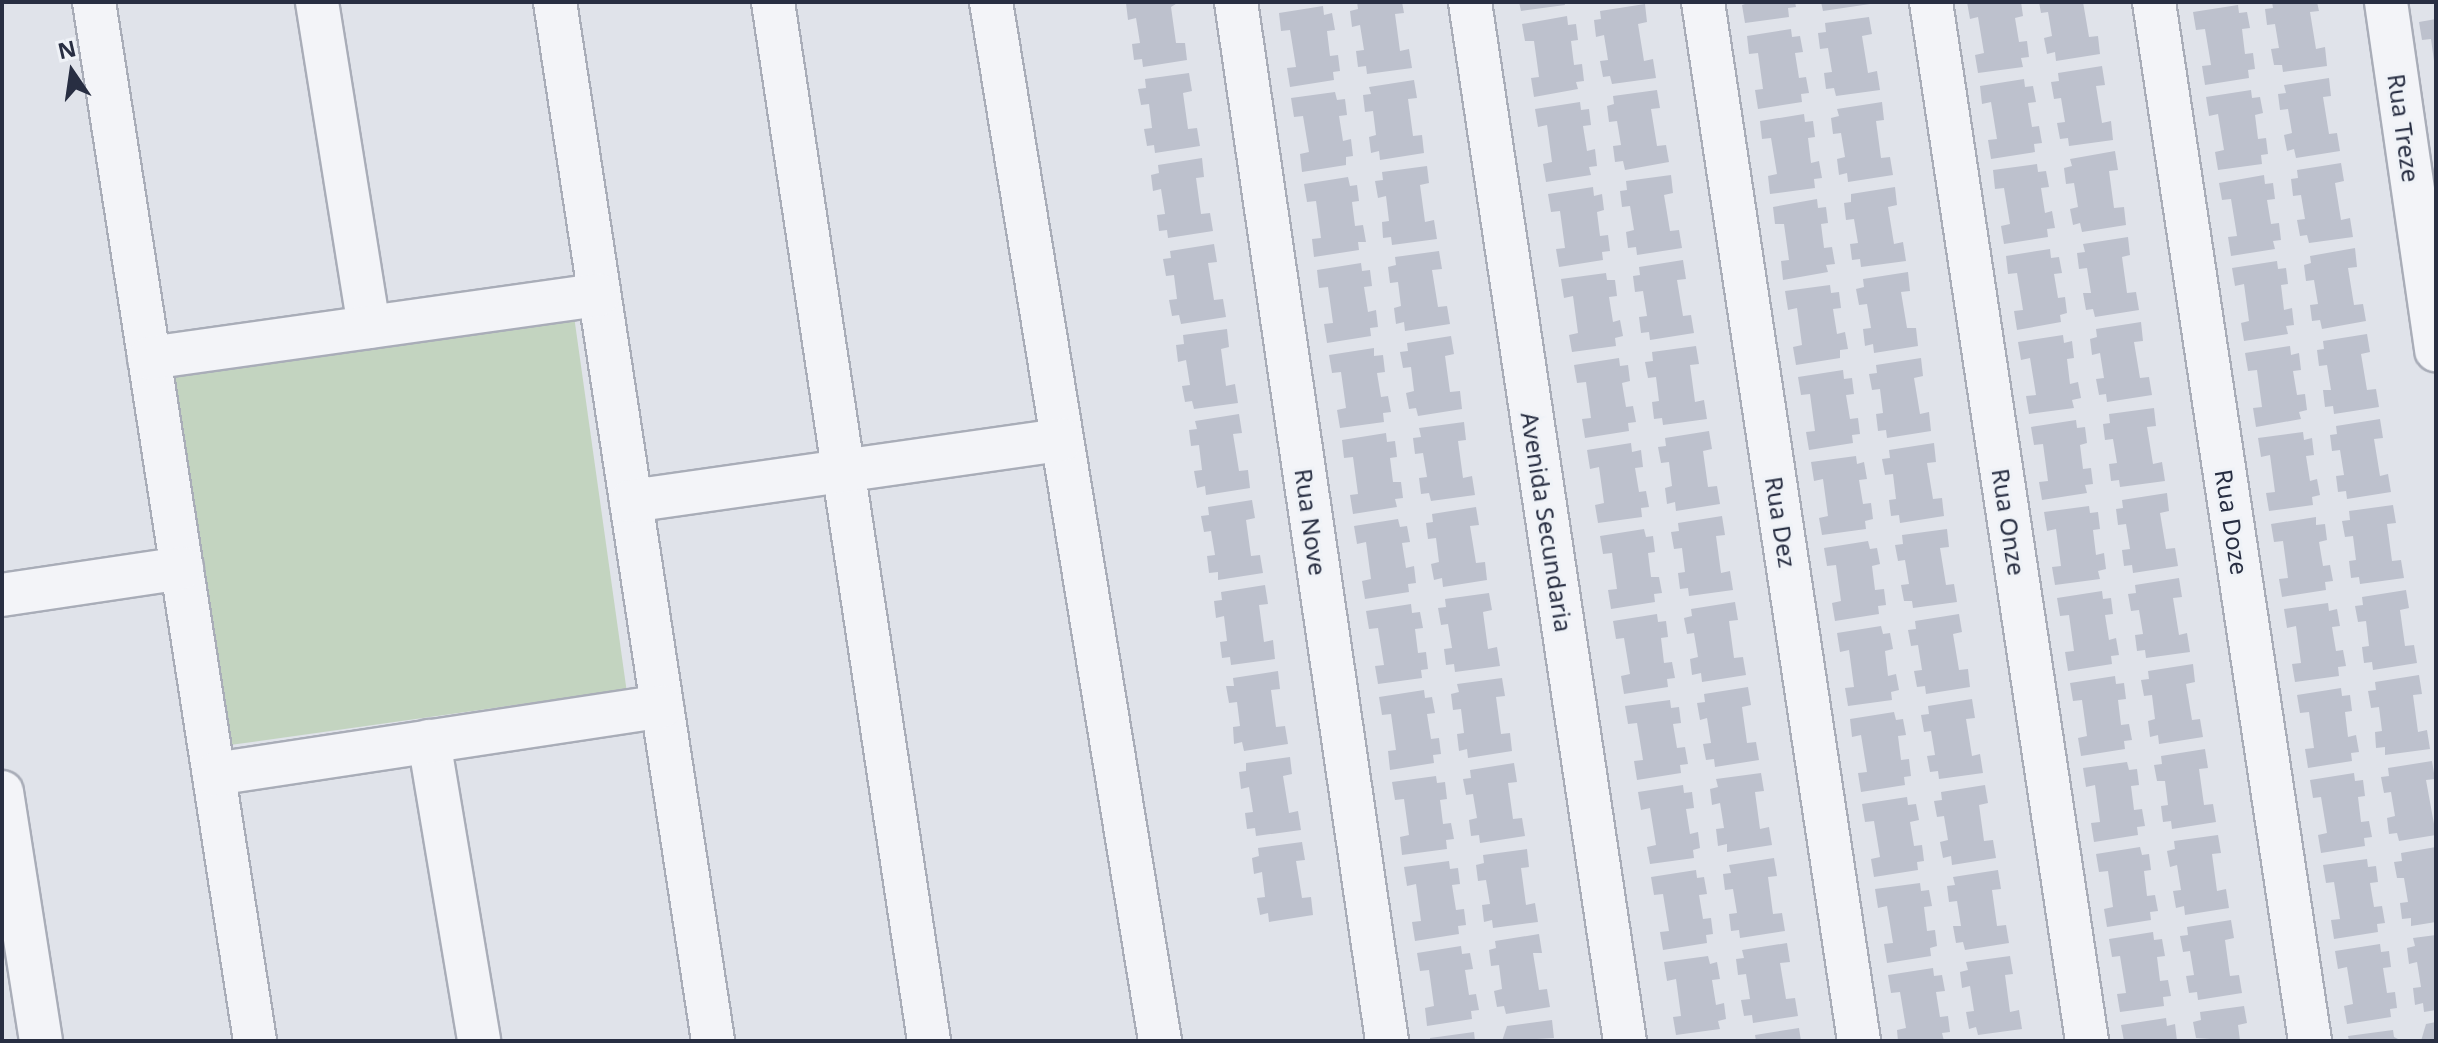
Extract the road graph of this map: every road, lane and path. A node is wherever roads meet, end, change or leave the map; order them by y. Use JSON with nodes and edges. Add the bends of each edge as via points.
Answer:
{"nodes":[{"id":1,"x":94,"y":2,"type":"edge"},
{"id":2,"x":317,"y":2,"type":"edge"},
{"id":3,"x":555,"y":2,"type":"edge"},
{"id":4,"x":773,"y":2,"type":"edge"},
{"id":5,"x":991,"y":2,"type":"edge"},
{"id":6,"x":1236,"y":2,"type":"edge"},
{"id":7,"x":1470,"y":2,"type":"edge"},
{"id":8,"x":1703,"y":2,"type":"edge"},
{"id":9,"x":1931,"y":2,"type":"edge"},
{"id":10,"x":2154,"y":2,"type":"edge"},
{"id":11,"x":2386,"y":2,"type":"edge"},
{"id":12,"x":599,"y":295,"type":"junction"},
{"id":13,"x":369,"y":327,"type":"junction"},
{"id":14,"x":2436,"y":350,"type":"edge"},
{"id":15,"x":149,"y":358,"type":"junction"},
{"id":16,"x":1062,"y":440,"type":"junction"},
{"id":17,"x":844,"y":471,"type":"junction"},
{"id":18,"x":631,"y":501,"type":"junction"},
{"id":19,"x":182,"y":568,"type":"junction"},
{"id":20,"x":2,"y":595,"type":"edge"},
{"id":21,"x":662,"y":706,"type":"junction"},
{"id":22,"x":429,"y":741,"type":"junction"},
{"id":23,"x":214,"y":774,"type":"junction"},
{"id":24,"x":2,"y":792,"type":"edge"},
{"id":25,"x":41,"y":1041,"type":"edge"},
{"id":26,"x":255,"y":1041,"type":"edge"},
{"id":27,"x":479,"y":1041,"type":"edge"},
{"id":28,"x":713,"y":1041,"type":"edge"},
{"id":29,"x":929,"y":1041,"type":"edge"},
{"id":30,"x":1160,"y":1041,"type":"edge"},
{"id":31,"x":1387,"y":1041,"type":"edge"},
{"id":32,"x":1625,"y":1041,"type":"edge"},
{"id":33,"x":1859,"y":1041,"type":"edge"},
{"id":34,"x":2087,"y":1041,"type":"edge"},
{"id":35,"x":2310,"y":1041,"type":"edge"}],
"edges":[{"from":1,"to":15,"type":"street"},
{"from":2,"to":13,"type":"street"},
{"from":3,"to":12,"type":"street"},
{"from":4,"to":17,"type":"street"},
{"from":5,"to":16,"type":"street"},
{"from":6,"to":31,"type":"street","name":"Rua Nove"},
{"from":7,"to":32,"type":"street","name":"Avenida Secundaria"},
{"from":8,"to":33,"type":"street","name":"Rua Dez"},
{"from":9,"to":34,"type":"street","name":"Rua Onze"},
{"from":10,"to":35,"type":"street","name":"Rua Doze"},
{"from":11,"to":14,"type":"street","name":"Rua Treze"},
{"from":12,"to":13,"type":"street"},
{"from":12,"to":18,"type":"street"},
{"from":13,"to":15,"type":"street"},
{"from":15,"to":19,"type":"street"},
{"from":16,"to":17,"type":"street"},
{"from":16,"to":30,"type":"street"},
{"from":17,"to":18,"type":"street"},
{"from":17,"to":29,"type":"street"},
{"from":18,"to":21,"type":"street"},
{"from":19,"to":20,"type":"street"},
{"from":19,"to":23,"type":"street"},
{"from":21,"to":22,"type":"street"},
{"from":21,"to":28,"type":"street"},
{"from":22,"to":23,"type":"street"},
{"from":22,"to":27,"type":"street"},
{"from":23,"to":26,"type":"street"},
{"from":24,"to":25,"type":"street"}]}
